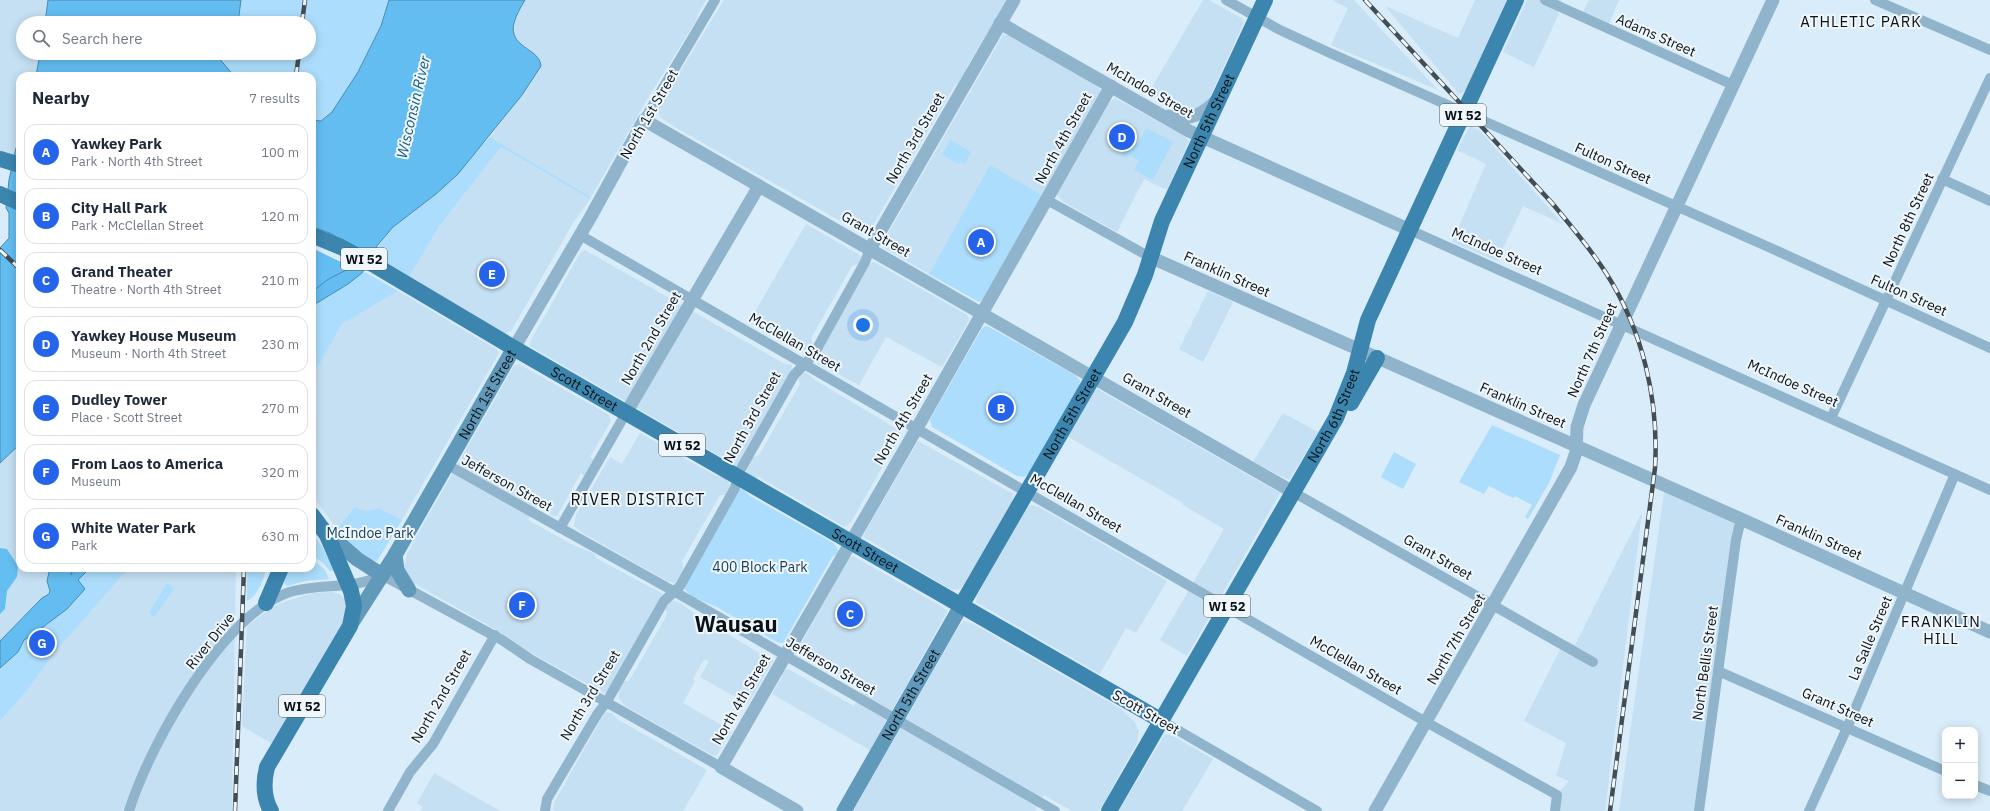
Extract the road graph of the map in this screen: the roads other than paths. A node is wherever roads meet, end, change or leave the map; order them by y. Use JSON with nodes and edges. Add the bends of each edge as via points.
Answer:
{"nodes":[{"id":1,"x":715,"y":0,"type":"edge"},
{"id":2,"x":1014,"y":0,"type":"edge"},
{"id":3,"x":1226,"y":0,"type":"edge"},
{"id":4,"x":1265,"y":0,"type":"edge"},
{"id":5,"x":1516,"y":0,"type":"edge"},
{"id":6,"x":1545,"y":0,"type":"edge"},
{"id":7,"x":1773,"y":0,"type":"edge"},
{"id":8,"x":1875,"y":0,"type":"edge"},
{"id":9,"x":1257,"y":17,"type":"junction"},
{"id":10,"x":1000,"y":23,"type":"junction"},
{"id":11,"x":1990,"y":50,"type":"edge"},
{"id":12,"x":1990,"y":78,"type":"edge"},
{"id":13,"x":1733,"y":85,"type":"junction"},
{"id":14,"x":1111,"y":86,"type":"junction"},
{"id":15,"x":1220,"y":97,"type":"junction"},
{"id":16,"x":1464,"y":113,"type":"junction"},
{"id":17,"x":1159,"y":114,"type":"junction"},
{"id":18,"x":644,"y":120,"type":"junction"},
{"id":19,"x":1202,"y":137,"type":"junction"},
{"id":20,"x":1942,"y":179,"type":"junction"},
{"id":21,"x":759,"y":186,"type":"junction"},
{"id":22,"x":2,"y":194,"type":"edge"},
{"id":23,"x":1047,"y":200,"type":"junction"},
{"id":24,"x":16,"y":201,"type":"edge"},
{"id":25,"x":1990,"y":201,"type":"edge"},
{"id":26,"x":1676,"y":206,"type":"junction"},
{"id":27,"x":1410,"y":230,"type":"junction"},
{"id":28,"x":580,"y":235,"type":"junction"},
{"id":29,"x":316,"y":237,"type":"edge"},
{"id":30,"x":870,"y":249,"type":"junction"},
{"id":31,"x":1150,"y":257,"type":"junction"},
{"id":32,"x":692,"y":299,"type":"junction"},
{"id":33,"x":1886,"y":300,"type":"junction"},
{"id":34,"x":981,"y":313,"type":"junction"},
{"id":35,"x":1621,"y":324,"type":"junction"},
{"id":36,"x":514,"y":348,"type":"junction"},
{"id":37,"x":1990,"y":348,"type":"edge"},
{"id":38,"x":1359,"y":351,"type":"junction"},
{"id":39,"x":1377,"y":358,"type":"junction"},
{"id":40,"x":805,"y":364,"type":"junction"},
{"id":41,"x":1094,"y":377,"type":"junction"},
{"id":42,"x":626,"y":413,"type":"junction"},
{"id":43,"x":1336,"y":418,"type":"junction"},
{"id":44,"x":1831,"y":418,"type":"junction"},
{"id":45,"x":916,"y":428,"type":"junction"},
{"id":46,"x":1576,"y":446,"type":"junction"},
{"id":47,"x":446,"y":464,"type":"junction"},
{"id":48,"x":1955,"y":474,"type":"junction"},
{"id":49,"x":737,"y":476,"type":"junction"},
{"id":50,"x":1990,"y":490,"type":"edge"},
{"id":51,"x":1027,"y":491,"type":"junction"},
{"id":52,"x":1293,"y":492,"type":"junction"},
{"id":53,"x":1741,"y":519,"type":"junction"},
{"id":54,"x":316,"y":520,"type":"edge"},
{"id":55,"x":560,"y":528,"type":"junction"},
{"id":56,"x":326,"y":532,"type":"junction"},
{"id":57,"x":850,"y":542,"type":"junction"},
{"id":58,"x":395,"y":555,"type":"junction"},
{"id":59,"x":279,"y":572,"type":"edge"},
{"id":60,"x":382,"y":575,"type":"junction"},
{"id":61,"x":349,"y":584,"type":"junction"},
{"id":62,"x":409,"y":590,"type":"junction"},
{"id":63,"x":675,"y":592,"type":"junction"},
{"id":64,"x":1904,"y":593,"type":"junction"},
{"id":65,"x":266,"y":603,"type":"junction"},
{"id":66,"x":961,"y":606,"type":"junction"},
{"id":67,"x":1493,"y":606,"type":"junction"},
{"id":68,"x":1227,"y":607,"type":"junction"},
{"id":69,"x":350,"y":626,"type":"junction"},
{"id":70,"x":1990,"y":632,"type":"edge"},
{"id":71,"x":495,"y":636,"type":"junction"},
{"id":72,"x":785,"y":655,"type":"junction"},
{"id":73,"x":1593,"y":662,"type":"dead end"},
{"id":74,"x":1718,"y":671,"type":"junction"},
{"id":75,"x":606,"y":703,"type":"junction"},
{"id":76,"x":896,"y":720,"type":"junction"},
{"id":77,"x":1162,"y":721,"type":"junction"},
{"id":78,"x":1426,"y":722,"type":"junction"},
{"id":79,"x":1847,"y":728,"type":"junction"},
{"id":80,"x":721,"y":767,"type":"junction"},
{"id":81,"x":1942,"y":771,"type":"edge"},
{"id":82,"x":1978,"y":786,"type":"edge"},
{"id":83,"x":1990,"y":792,"type":"edge"},
{"id":84,"x":545,"y":810,"type":"edge"},
{"id":85,"x":129,"y":811,"type":"edge"},
{"id":86,"x":271,"y":811,"type":"edge"},
{"id":87,"x":388,"y":811,"type":"edge"},
{"id":88,"x":796,"y":811,"type":"edge"},
{"id":89,"x":844,"y":811,"type":"edge"},
{"id":90,"x":1055,"y":811,"type":"edge"},
{"id":91,"x":1109,"y":811,"type":"edge"},
{"id":92,"x":1316,"y":811,"type":"edge"},
{"id":93,"x":1375,"y":811,"type":"edge"},
{"id":94,"x":1555,"y":811,"type":"edge"},
{"id":95,"x":1699,"y":811,"type":"edge"},
{"id":96,"x":1809,"y":811,"type":"edge"}],
"edges":[{"from":1,"to":18,"type":"street","name":"North 1st Street"},
{"from":2,"to":10,"type":"street","name":"North 3rd Street"},
{"from":3,"to":9,"type":"street","name":"Fulton Street"},
{"from":4,"to":9,"type":"main road","name":"North 5th Street"},
{"from":5,"to":16,"type":"main road","name":"North 6th Street","number":"WI 52"},
{"from":6,"to":13,"type":"street","name":"Adams Street"},
{"from":7,"to":13,"type":"street","name":"North 7th Street"},
{"from":8,"to":11,"type":"street"},
{"from":9,"to":15,"type":"main road","name":"North 5th Street"},
{"from":9,"to":16,"type":"street","name":"Fulton Street","via":[[1280,30]]},
{"from":10,"to":14,"type":"street","name":"McIndoe Street"},
{"from":10,"to":30,"type":"street","name":"North 3rd Street"},
{"from":12,"to":20,"type":"street","name":"North 8th Street"},
{"from":13,"to":26,"type":"street","name":"North 7th Street"},
{"from":14,"to":17,"type":"street","name":"McIndoe Street"},
{"from":14,"to":23,"type":"street","name":"North 4th Street"},
{"from":15,"to":17,"type":"street","via":[[1204,112],[1191,118]]},
{"from":15,"to":19,"type":"main road","name":"North 5th Street"},
{"from":16,"to":26,"type":"street","name":"Fulton Street"},
{"from":16,"to":27,"type":"main road","name":"North 6th Street","number":"WI 52"},
{"from":17,"to":19,"type":"street","name":"McIndoe Street"},
{"from":18,"to":21,"type":"street","name":"Grant Street"},
{"from":18,"to":28,"type":"street","name":"North 1st Street"},
{"from":19,"to":27,"type":"street","name":"McIndoe Street"},
{"from":19,"to":31,"type":"main road","name":"North 5th Street","via":[[1162,221]]},
{"from":20,"to":25,"type":"street"},
{"from":20,"to":33,"type":"street","name":"North 8th Street"},
{"from":21,"to":30,"type":"street","name":"Grant Street"},
{"from":21,"to":32,"type":"street","name":"North 2nd Street"},
{"from":22,"to":24,"type":"main road"},
{"from":23,"to":31,"type":"street","name":"Franklin Street"},
{"from":23,"to":34,"type":"street","name":"North 4th Street"},
{"from":26,"to":33,"type":"street","name":"Fulton Street"},
{"from":26,"to":35,"type":"street","name":"North 7th Street"},
{"from":27,"to":35,"type":"street","name":"McIndoe Street"},
{"from":27,"to":38,"type":"main road","name":"North 6th Street","number":"WI 52","via":[[1368,320]]},
{"from":28,"to":32,"type":"street","name":"McClellan Street"},
{"from":28,"to":36,"type":"street","name":"North 1st Street"},
{"from":29,"to":36,"type":"main road","name":"Scott Street","number":"WI 52","via":[[342,247]]},
{"from":30,"to":34,"type":"street","name":"Grant Street"},
{"from":30,"to":40,"type":"street","name":"North 3rd Street","via":[[820,342]]},
{"from":31,"to":38,"type":"street","name":"Franklin Street"},
{"from":31,"to":41,"type":"main road","name":"North 5th Street","via":[[1133,305]]},
{"from":32,"to":40,"type":"street","name":"McClellan Street"},
{"from":32,"to":42,"type":"street","name":"North 2nd Street"},
{"from":33,"to":37,"type":"street","name":"Fulton Street"},
{"from":33,"to":44,"type":"street","name":"North 8th Street"},
{"from":34,"to":41,"type":"street","name":"Grant Street"},
{"from":34,"to":45,"type":"street","name":"North 4th Street"},
{"from":35,"to":44,"type":"street","name":"McIndoe Street"},
{"from":35,"to":46,"type":"street","name":"North 7th Street","via":[[1584,405],[1577,427]]},
{"from":36,"to":42,"type":"main road","name":"Scott Street","number":"WI 52"},
{"from":36,"to":47,"type":"main road","name":"North 1st Street"},
{"from":38,"to":39,"type":"street","name":"Franklin Street"},
{"from":38,"to":43,"type":"main road","name":"North 6th Street","number":"WI 52","via":[[1354,373]]},
{"from":39,"to":43,"type":"main road","via":[[1350,405]]},
{"from":39,"to":46,"type":"street","name":"Franklin Street"},
{"from":40,"to":45,"type":"street","name":"McClellan Street"},
{"from":40,"to":49,"type":"street","name":"North 3rd Street","via":[[794,375]]},
{"from":41,"to":51,"type":"main road","name":"North 5th Street"},
{"from":41,"to":52,"type":"street","name":"Grant Street"},
{"from":42,"to":49,"type":"main road","name":"Scott Street","number":"WI 52"},
{"from":42,"to":55,"type":"street","name":"North 2nd Street"},
{"from":43,"to":52,"type":"main road","name":"North 6th Street","number":"WI 52"},
{"from":44,"to":48,"type":"street","name":"McIndoe Street"},
{"from":45,"to":51,"type":"street","name":"McClellan Street"},
{"from":45,"to":57,"type":"street","name":"North 4th Street"},
{"from":46,"to":53,"type":"street","name":"Franklin Street"},
{"from":46,"to":67,"type":"street","name":"North 7th Street","via":[[1570,470]]},
{"from":47,"to":55,"type":"street","name":"Jefferson Street"},
{"from":47,"to":58,"type":"main road","name":"North 1st Street"},
{"from":48,"to":50,"type":"street","name":"McIndoe Street"},
{"from":48,"to":64,"type":"street","name":"La Salle Street"},
{"from":49,"to":57,"type":"main road","name":"Scott Street","number":"WI 52"},
{"from":49,"to":63,"type":"street","name":"North 3rd Street","via":[[734,490]]},
{"from":51,"to":66,"type":"main road","name":"North 5th Street"},
{"from":51,"to":68,"type":"street","name":"McClellan Street"},
{"from":52,"to":67,"type":"street","name":"Grant Street"},
{"from":52,"to":68,"type":"main road","name":"North 6th Street","number":"WI 52"},
{"from":53,"to":64,"type":"street","name":"Franklin Street"},
{"from":53,"to":74,"type":"street","name":"North Bellis Street"},
{"from":54,"to":56,"type":"main road","number":"WI 52"},
{"from":55,"to":63,"type":"street","name":"Jefferson Street"},
{"from":56,"to":60,"type":"main road","via":[[357,559]]},
{"from":56,"to":61,"type":"main road","number":"WI 52"},
{"from":57,"to":66,"type":"main road","name":"Scott Street","number":"WI 52"},
{"from":57,"to":72,"type":"street","name":"North 4th Street"},
{"from":58,"to":60,"type":"main road","name":"North 1st Street"},
{"from":58,"to":62,"type":"main road","via":[[397,570]]},
{"from":59,"to":65,"type":"main road"},
{"from":60,"to":61,"type":"street","name":"River Drive","via":[[370,581]]},
{"from":60,"to":62,"type":"street"},
{"from":60,"to":69,"type":"main road","name":"North 1st Street"},
{"from":61,"to":65,"type":"street","name":"River Drive","via":[[301,589]]},
{"from":61,"to":69,"type":"main road","number":"WI 52","via":[[354,606]]},
{"from":62,"to":71,"type":"street"},
{"from":63,"to":72,"type":"street","name":"Jefferson Street"},
{"from":63,"to":75,"type":"street","name":"North 3rd Street","via":[[664,602]]},
{"from":64,"to":70,"type":"street","name":"Franklin Street"},
{"from":64,"to":79,"type":"street","name":"La Salle Street"},
{"from":65,"to":85,"type":"street","name":"River Drive","via":[[236,629],[187,694],[153,753]]},
{"from":66,"to":76,"type":"main road","name":"North 5th Street"},
{"from":66,"to":77,"type":"main road","name":"Scott Street"},
{"from":67,"to":73,"type":"street","name":"Grant Street"},
{"from":67,"to":78,"type":"street","name":"North 7th Street"},
{"from":68,"to":77,"type":"main road","name":"North 6th Street","number":"WI 52"},
{"from":68,"to":78,"type":"street","name":"McClellan Street"},
{"from":69,"to":86,"type":"main road","name":"North 1st Street","number":"WI 52","via":[[271,759],[265,775],[264,790]]},
{"from":71,"to":75,"type":"street"},
{"from":71,"to":87,"type":"street","name":"North 2nd Street","via":[[433,744],[410,772]]},
{"from":72,"to":76,"type":"street","name":"Jefferson Street"},
{"from":72,"to":80,"type":"street","name":"North 4th Street"},
{"from":74,"to":79,"type":"street","name":"Grant Street"},
{"from":74,"to":95,"type":"street","name":"North Bellis Street"},
{"from":75,"to":80,"type":"street"},
{"from":75,"to":84,"type":"street","name":"North 3rd Street","via":[[547,800]]},
{"from":76,"to":89,"type":"main road","name":"North 5th Street"},
{"from":76,"to":90,"type":"street","name":"Jefferson Street"},
{"from":77,"to":91,"type":"main road","name":"North 6th Street","number":"WI 52"},
{"from":77,"to":92,"type":"street","name":"Scott Street"},
{"from":78,"to":93,"type":"street","name":"North 7th Street"},
{"from":78,"to":94,"type":"street","name":"McClellan Street","via":[[1557,795]]},
{"from":79,"to":81,"type":"street","name":"Grant Street"},
{"from":79,"to":96,"type":"street","name":"La Salle Street"},
{"from":80,"to":88,"type":"street"},
{"from":82,"to":83,"type":"street"}]}
